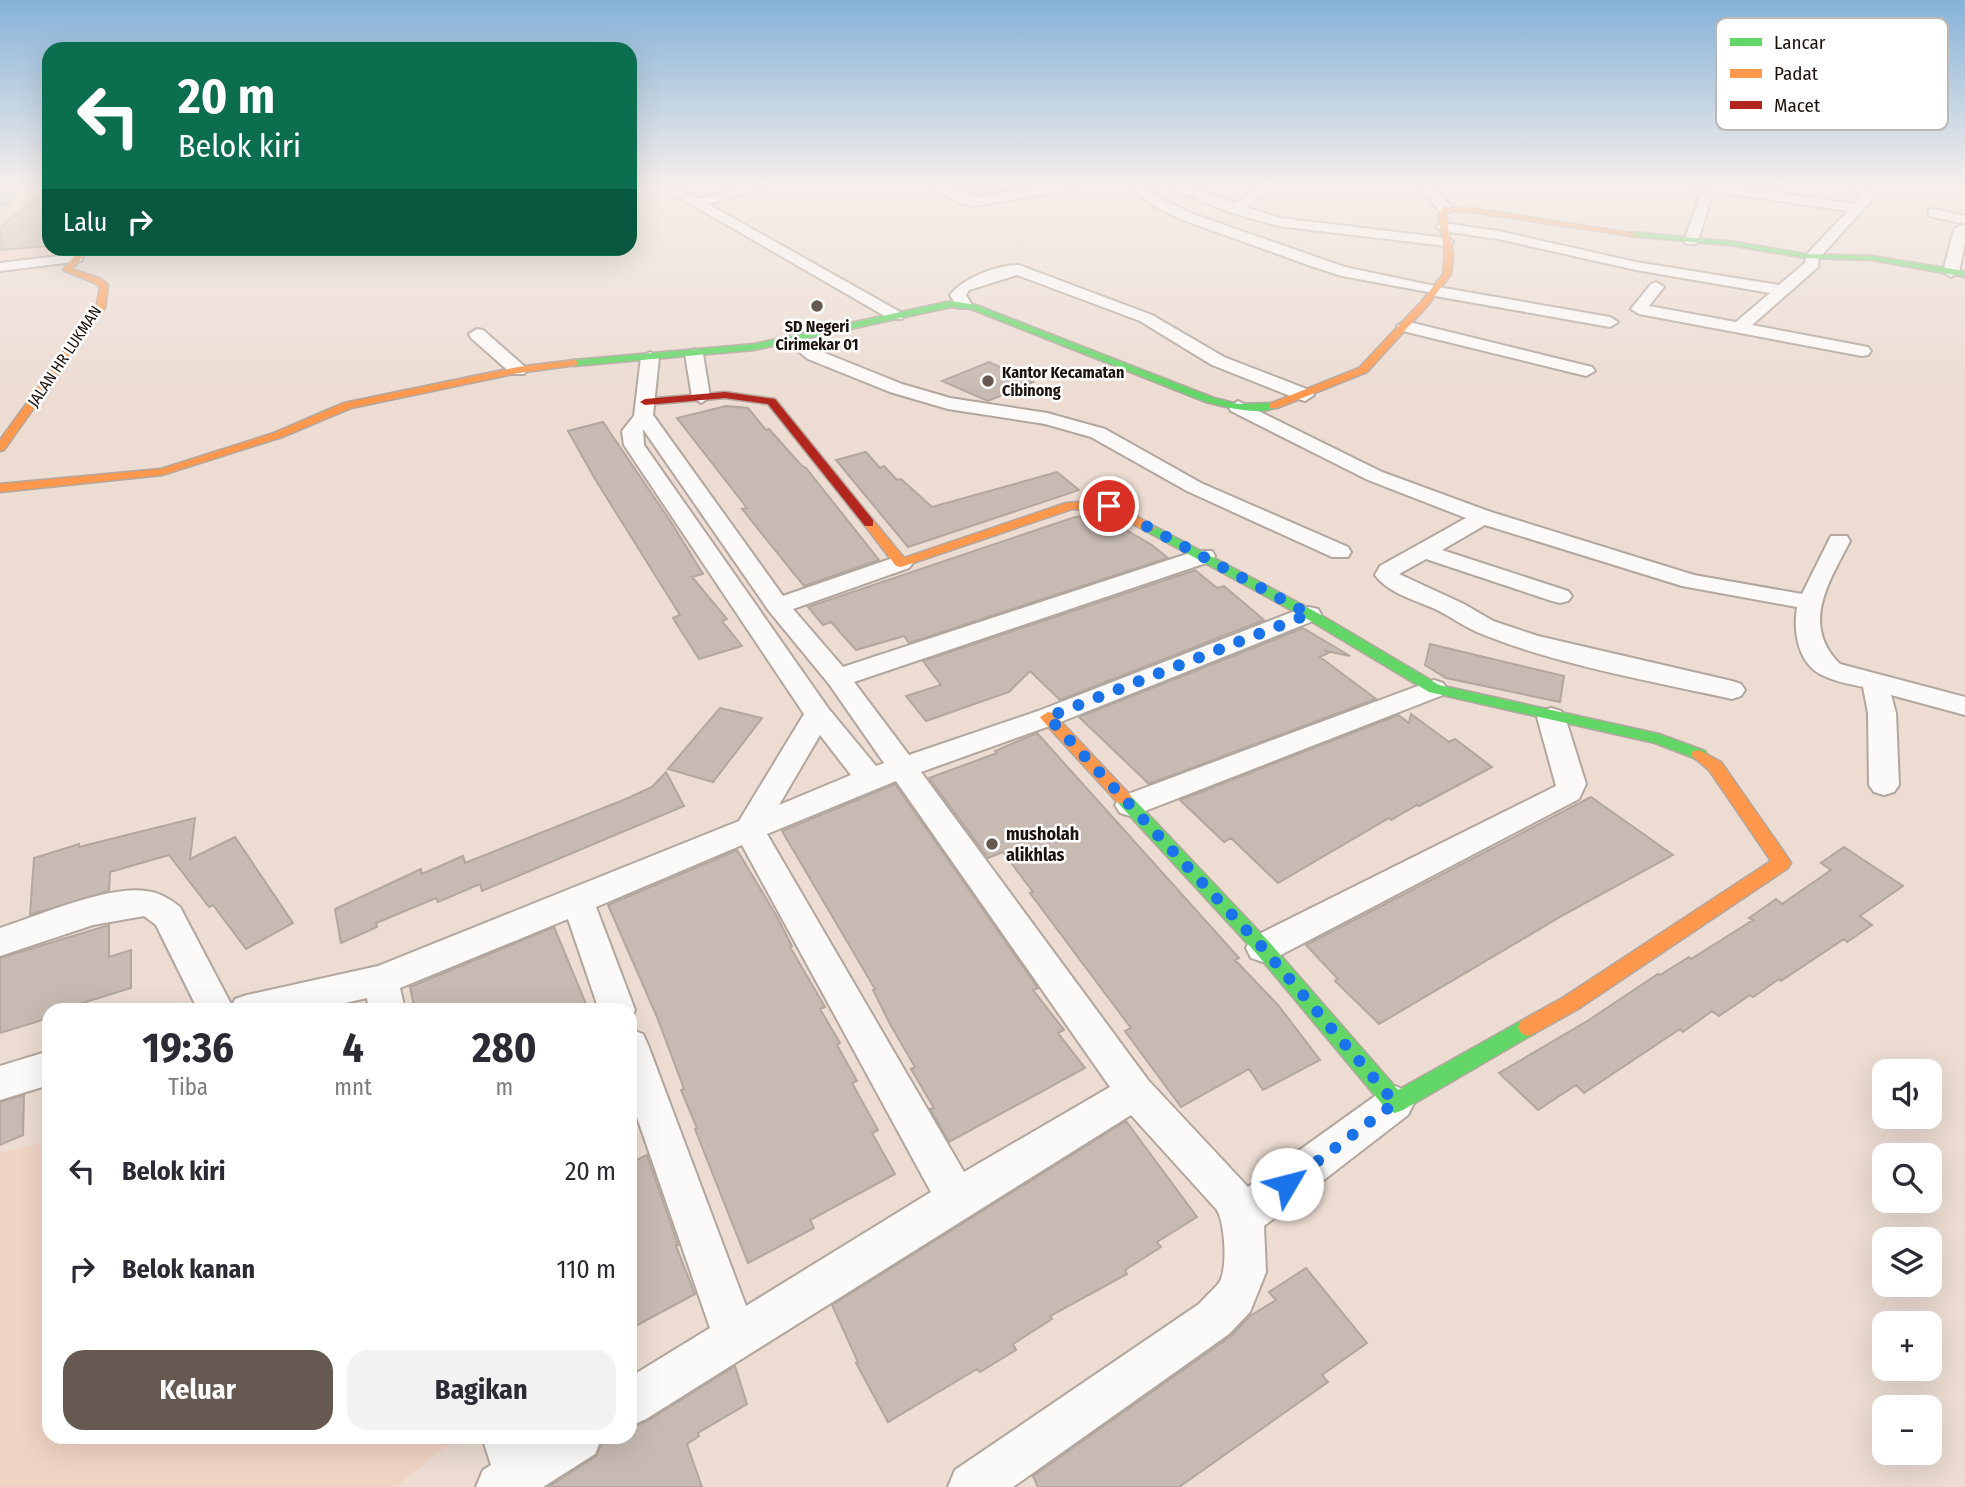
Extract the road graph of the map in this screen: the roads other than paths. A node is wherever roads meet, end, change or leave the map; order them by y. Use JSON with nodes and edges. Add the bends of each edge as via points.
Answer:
{"nodes":[{"id":1,"x":785,"y":253,"type":"edge"},
{"id":2,"x":1289,"y":253,"type":"edge"},
{"id":3,"x":1447,"y":253,"type":"edge"},
{"id":4,"x":1563,"y":253,"type":"edge"},
{"id":5,"x":1601,"y":253,"type":"edge"},
{"id":6,"x":1791,"y":253,"type":"edge"},
{"id":7,"x":1815,"y":253,"type":"edge"},
{"id":8,"x":1960,"y":253,"type":"edge"},
{"id":9,"x":64,"y":256,"type":"edge"},
{"id":10,"x":79,"y":256,"type":"edge"},
{"id":11,"x":1812,"y":257,"type":"junction"},
{"id":12,"x":1593,"y":262,"type":"junction"},
{"id":13,"x":0,"y":267,"type":"edge"},
{"id":14,"x":1958,"y":273,"type":"edge"},
{"id":15,"x":1656,"y":287,"type":"dead end"},
{"id":16,"x":1436,"y":290,"type":"junction"},
{"id":17,"x":1780,"y":290,"type":"junction"},
{"id":18,"x":964,"y":304,"type":"junction"},
{"id":19,"x":896,"y":316,"type":"junction"},
{"id":20,"x":1611,"y":322,"type":"dead end"},
{"id":21,"x":1405,"y":326,"type":"junction"},
{"id":22,"x":1739,"y":328,"type":"junction"},
{"id":23,"x":477,"y":334,"type":"dead end"},
{"id":24,"x":792,"y":340,"type":"junction"},
{"id":25,"x":1862,"y":351,"type":"dead end"},
{"id":26,"x":695,"y":354,"type":"junction"},
{"id":27,"x":650,"y":357,"type":"junction"},
{"id":28,"x":518,"y":370,"type":"junction"},
{"id":29,"x":1586,"y":371,"type":"dead end"},
{"id":30,"x":1305,"y":396,"type":"junction"},
{"id":31,"x":701,"y":397,"type":"junction"},
{"id":32,"x":1238,"y":407,"type":"junction"},
{"id":33,"x":644,"y":409,"type":"junction"},
{"id":34,"x":0,"y":448,"type":"edge"},
{"id":35,"x":0,"y":488,"type":"edge"},
{"id":36,"x":1483,"y":517,"type":"junction"},
{"id":37,"x":1839,"y":541,"type":"dead end"},
{"id":38,"x":1424,"y":551,"type":"junction"},
{"id":39,"x":1340,"y":552,"type":"dead end"},
{"id":40,"x":1204,"y":556,"type":"junction"},
{"id":41,"x":901,"y":563,"type":"junction"},
{"id":42,"x":1560,"y":596,"type":"dead end"},
{"id":43,"x":1808,"y":602,"type":"junction"},
{"id":44,"x":778,"y":606,"type":"junction"},
{"id":45,"x":1309,"y":614,"type":"junction"},
{"id":46,"x":838,"y":678,"type":"junction"},
{"id":47,"x":1875,"y":682,"type":"junction"},
{"id":48,"x":1434,"y":689,"type":"junction"},
{"id":49,"x":1732,"y":690,"type":"dead end"},
{"id":50,"x":1965,"y":706,"type":"edge"},
{"id":51,"x":818,"y":714,"type":"junction"},
{"id":52,"x":1048,"y":717,"type":"junction"},
{"id":53,"x":1551,"y":717,"type":"junction"},
{"id":54,"x":800,"y":746,"type":"junction"},
{"id":55,"x":850,"y":753,"type":"junction"},
{"id":56,"x":897,"y":761,"type":"junction"},
{"id":57,"x":870,"y":779,"type":"junction"},
{"id":58,"x":1884,"y":785,"type":"dead end"},
{"id":59,"x":1130,"y":805,"type":"junction"},
{"id":60,"x":749,"y":830,"type":"junction"},
{"id":61,"x":578,"y":901,"type":"junction"},
{"id":62,"x":0,"y":942,"type":"edge"},
{"id":63,"x":1263,"y":948,"type":"junction"},
{"id":64,"x":384,"y":995,"type":"edge"},
{"id":65,"x":212,"y":1003,"type":"edge"},
{"id":66,"x":311,"y":1003,"type":"edge"},
{"id":67,"x":614,"y":1003,"type":"edge"},
{"id":68,"x":637,"y":1064,"type":"edge"},
{"id":69,"x":42,"y":1070,"type":"edge"},
{"id":70,"x":0,"y":1083,"type":"edge"},
{"id":71,"x":1135,"y":1092,"type":"junction"},
{"id":72,"x":1395,"y":1103,"type":"junction"},
{"id":73,"x":957,"y":1199,"type":"junction"},
{"id":74,"x":1243,"y":1216,"type":"junction"},
{"id":75,"x":735,"y":1336,"type":"junction"},
{"id":76,"x":637,"y":1399,"type":"edge"},
{"id":77,"x":561,"y":1444,"type":"edge"},
{"id":78,"x":508,"y":1466,"type":"edge"},
{"id":79,"x":972,"y":1487,"type":"edge"}],
"edges":[{"from":1,"to":19,"type":"street"},
{"from":2,"to":16,"type":"street","via":[[1342,271]]},
{"from":3,"to":16,"type":"street","via":[[1447,274]]},
{"from":4,"to":12,"type":"street"},
{"from":5,"to":12,"type":"street"},
{"from":6,"to":11,"type":"street"},
{"from":7,"to":11,"type":"street"},
{"from":8,"to":14,"type":"street"},
{"from":9,"to":13,"type":"street"},
{"from":10,"to":34,"type":"street","name":"JALAN HR LUKMAN","via":[[67,270],[105,287],[100,308]]},
{"from":11,"to":14,"type":"street","via":[[1856,256]]},
{"from":11,"to":17,"type":"street","via":[[1813,264]]},
{"from":12,"to":17,"type":"street"},
{"from":15,"to":22,"type":"street","via":[[1639,309]]},
{"from":16,"to":20,"type":"street"},
{"from":16,"to":21,"type":"street"},
{"from":17,"to":22,"type":"street"},
{"from":18,"to":19,"type":"street"},
{"from":18,"to":30,"type":"street","via":[[958,295],[964,287],[1019,270],[1146,318],[1218,361]]},
{"from":18,"to":32,"type":"street"},
{"from":19,"to":24,"type":"street"},
{"from":21,"to":29,"type":"street"},
{"from":21,"to":30,"type":"street","via":[[1367,366]]},
{"from":22,"to":25,"type":"street"},
{"from":23,"to":28,"type":"street"},
{"from":24,"to":26,"type":"street"},
{"from":24,"to":39,"type":"street","via":[[835,364],[948,403],[1047,419],[1098,433],[1194,487]]},
{"from":26,"to":27,"type":"street"},
{"from":26,"to":31,"type":"street"},
{"from":27,"to":28,"type":"street"},
{"from":27,"to":33,"type":"street"},
{"from":28,"to":35,"type":"street","via":[[348,405],[278,435],[162,472]]},
{"from":30,"to":32,"type":"street","via":[[1270,407]]},
{"from":31,"to":33,"type":"street"},
{"from":31,"to":41,"type":"street","via":[[771,401]]},
{"from":32,"to":36,"type":"street","via":[[1366,472]]},
{"from":33,"to":44,"type":"street"},
{"from":33,"to":51,"type":"street","via":[[632,431],[635,445]]},
{"from":36,"to":38,"type":"street"},
{"from":36,"to":43,"type":"street","via":[[1690,581]]},
{"from":37,"to":43,"type":"street"},
{"from":38,"to":42,"type":"street"},
{"from":38,"to":49,"type":"street","via":[[1387,575],[1484,626],[1529,642]]},
{"from":40,"to":41,"type":"street","via":[[1122,512],[1094,503],[1070,506]]},
{"from":40,"to":45,"type":"street"},
{"from":40,"to":46,"type":"street"},
{"from":41,"to":44,"type":"street"},
{"from":43,"to":47,"type":"street","via":[[1807,636],[1815,658],[1830,670]]},
{"from":44,"to":46,"type":"street"},
{"from":45,"to":48,"type":"street"},
{"from":45,"to":52,"type":"street"},
{"from":46,"to":56,"type":"street"},
{"from":47,"to":50,"type":"street"},
{"from":47,"to":58,"type":"street","via":[[1882,713]]},
{"from":48,"to":53,"type":"street"},
{"from":48,"to":59,"type":"street"},
{"from":51,"to":54,"type":"street"},
{"from":51,"to":55,"type":"street"},
{"from":52,"to":56,"type":"street"},
{"from":52,"to":59,"type":"street"},
{"from":53,"to":63,"type":"street","via":[[1571,784],[1569,792]]},
{"from":53,"to":72,"type":"street","via":[[1659,739],[1702,755],[1715,766],[1782,863],[1571,1003]]},
{"from":54,"to":55,"type":"street"},
{"from":54,"to":60,"type":"street"},
{"from":55,"to":56,"type":"street"},
{"from":55,"to":57,"type":"street"},
{"from":56,"to":57,"type":"street"},
{"from":56,"to":71,"type":"street"},
{"from":57,"to":60,"type":"street"},
{"from":59,"to":63,"type":"street"},
{"from":60,"to":61,"type":"street"},
{"from":60,"to":73,"type":"street"},
{"from":61,"to":64,"type":"street"},
{"from":61,"to":67,"type":"street"},
{"from":62,"to":65,"type":"street","via":[[99,912],[147,903],[168,916]]},
{"from":63,"to":72,"type":"street"},
{"from":64,"to":66,"type":"street"},
{"from":68,"to":75,"type":"street"},
{"from":69,"to":70,"type":"street"},
{"from":71,"to":73,"type":"street"},
{"from":71,"to":74,"type":"street","via":[[1231,1196]]},
{"from":72,"to":74,"type":"street"},
{"from":73,"to":75,"type":"street"},
{"from":74,"to":79,"type":"street","via":[[1245,1272],[1235,1297],[1214,1319]]},
{"from":75,"to":76,"type":"street"},
{"from":77,"to":78,"type":"street"}]}
